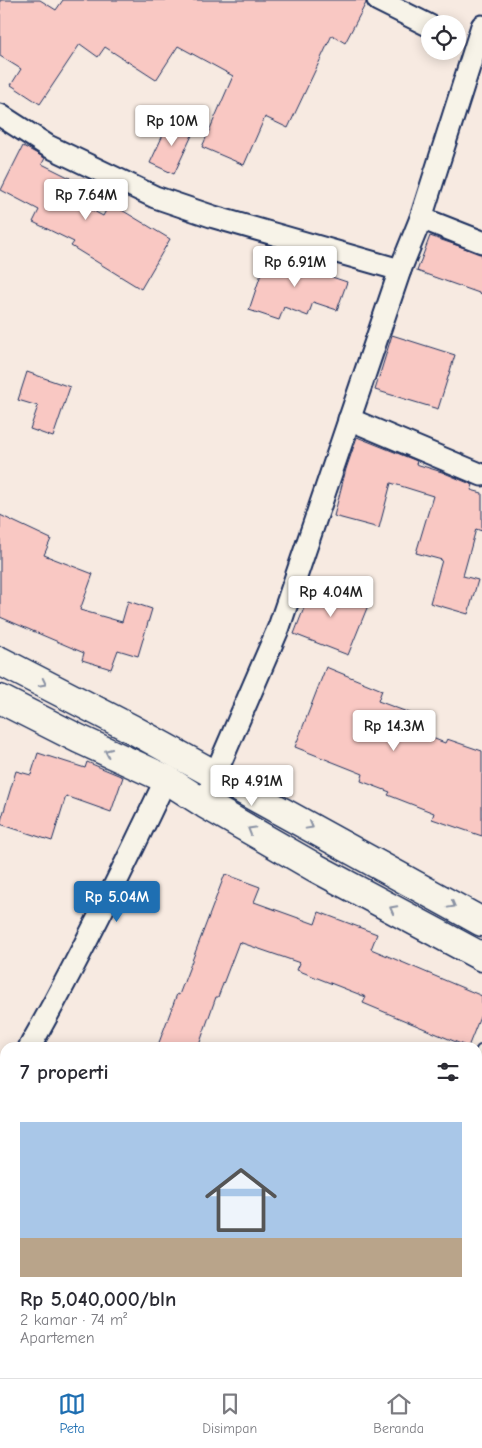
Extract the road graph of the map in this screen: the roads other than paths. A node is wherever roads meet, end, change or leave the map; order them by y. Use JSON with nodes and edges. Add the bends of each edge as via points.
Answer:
{"nodes":[{"id":1,"x":378,"y":0,"type":"edge"},
{"id":2,"x":421,"y":22,"type":"edge"},
{"id":3,"x":482,"y":26,"type":"edge"},
{"id":4,"x":466,"y":44,"type":"edge"},
{"id":5,"x":462,"y":60,"type":"edge"},
{"id":6,"x":0,"y":115,"type":"edge"},
{"id":7,"x":421,"y":218,"type":"junction"},
{"id":8,"x":482,"y":242,"type":"edge"},
{"id":9,"x":400,"y":270,"type":"junction"},
{"id":10,"x":349,"y":419,"type":"junction"},
{"id":11,"x":482,"y":475,"type":"edge"},
{"id":12,"x":0,"y":661,"type":"edge"},
{"id":13,"x":0,"y":699,"type":"edge"},
{"id":14,"x":216,"y":775,"type":"junction"},
{"id":15,"x":166,"y":779,"type":"junction"},
{"id":16,"x":205,"y":804,"type":"junction"},
{"id":17,"x":482,"y":922,"type":"edge"},
{"id":18,"x":482,"y":957,"type":"edge"},
{"id":19,"x":32,"y":1042,"type":"edge"}],
"edges":[{"from":1,"to":2,"type":"street"},
{"from":3,"to":4,"type":"street"},
{"from":5,"to":7,"type":"street"},
{"from":6,"to":9,"type":"street","via":[[48,146],[156,197],[214,217]]},
{"from":7,"to":8,"type":"street"},
{"from":7,"to":9,"type":"street"},
{"from":9,"to":10,"type":"street"},
{"from":10,"to":11,"type":"street"},
{"from":10,"to":14,"type":"street","via":[[279,627]]},
{"from":12,"to":14,"type":"street","one_way":true},
{"from":15,"to":13,"type":"street","one_way":true},
{"from":14,"to":16,"type":"street"},
{"from":14,"to":17,"type":"street","one_way":true},
{"from":15,"to":16,"type":"street"},
{"from":15,"to":19,"type":"street","via":[[116,886]]},
{"from":18,"to":16,"type":"street","one_way":true}]}
